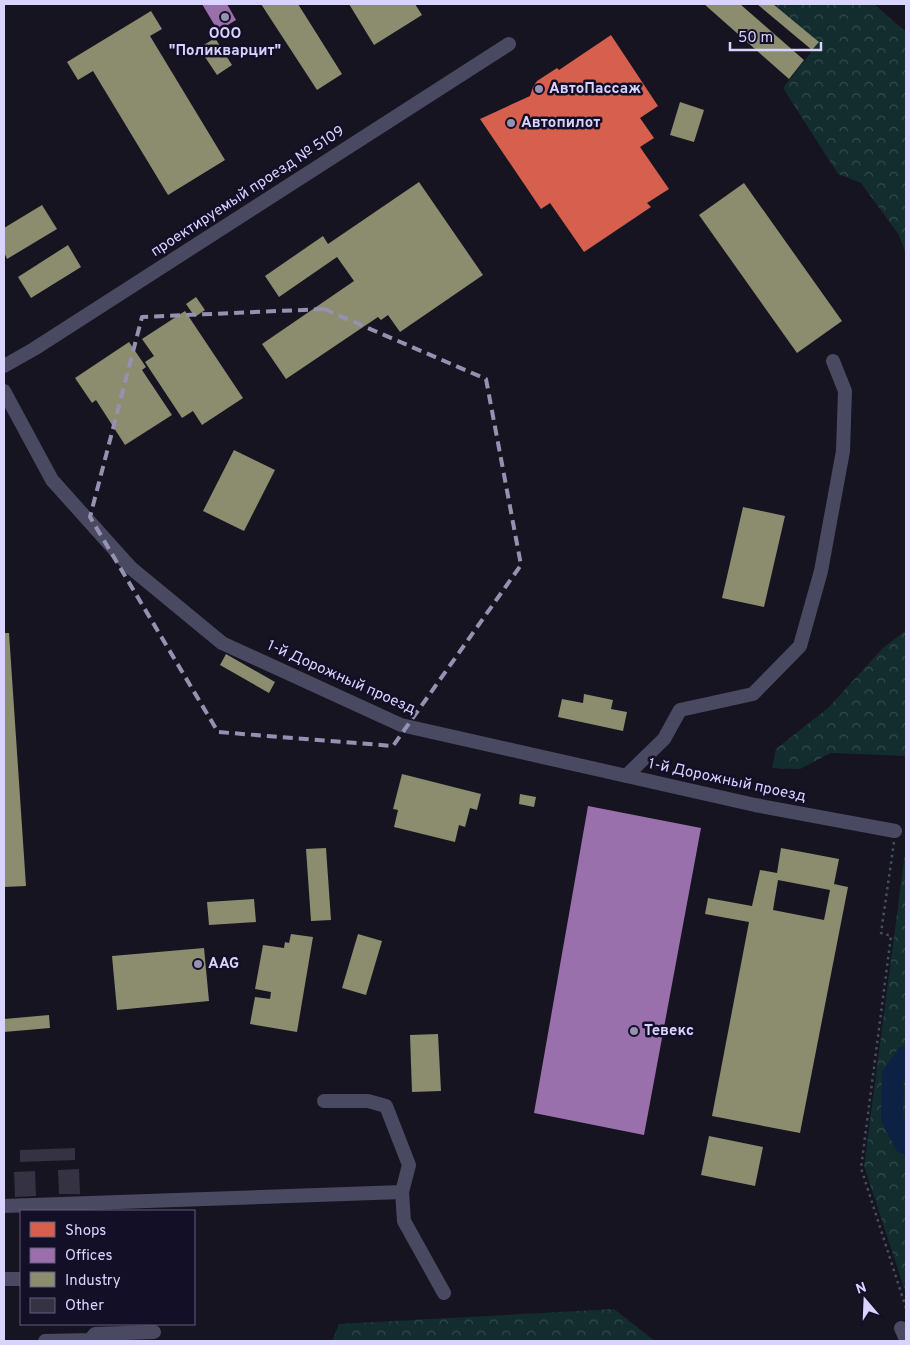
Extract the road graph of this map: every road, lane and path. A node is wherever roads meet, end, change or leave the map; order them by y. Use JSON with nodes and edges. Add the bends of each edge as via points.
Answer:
{"nodes":[{"id":1,"x":509,"y":44,"type":"dead end"},
{"id":2,"x":833,"y":361,"type":"dead end"},
{"id":3,"x":4,"y":366,"type":"edge"},
{"id":4,"x":4,"y":391,"type":"edge"},
{"id":5,"x":626,"y":776,"type":"junction"},
{"id":6,"x":895,"y":832,"type":"joint"},
{"id":7,"x":324,"y":1101,"type":"dead end"},
{"id":8,"x":402,"y":1192,"type":"junction"},
{"id":9,"x":160,"y":1205,"type":"edge"},
{"id":10,"x":4,"y":1206,"type":"edge"},
{"id":11,"x":4,"y":1279,"type":"edge"},
{"id":12,"x":20,"y":1279,"type":"edge"},
{"id":13,"x":444,"y":1293,"type":"dead end"},
{"id":14,"x":906,"y":1308,"type":"edge"},
{"id":15,"x":154,"y":1332,"type":"dead end"},
{"id":16,"x":45,"y":1341,"type":"edge"}],
"edges":[{"from":1,"to":3,"type":"street","name":"проектируемый проезд № 5109"},
{"from":2,"to":5,"type":"street","via":[[845,390],[844,451],[821,571],[800,646],[754,694],[680,710],[664,739]]},
{"from":4,"to":5,"type":"street","name":"1-й Дорожный проезд","via":[[52,480],[132,568],[222,643],[401,725]]},
{"from":5,"to":6,"type":"street","name":"1-й Дорожный проезд","via":[[755,806]]},
{"from":6,"to":14,"type":"path","via":[[881,933],[891,936],[861,1168]]},
{"from":7,"to":8,"type":"street","via":[[368,1101],[386,1106],[409,1165]]},
{"from":8,"to":9,"type":"street"},
{"from":8,"to":13,"type":"street","via":[[404,1222]]},
{"from":9,"to":10,"type":"street"},
{"from":11,"to":12,"type":"street"},
{"from":15,"to":16,"type":"street","via":[[96,1334],[90,1340]]}]}
